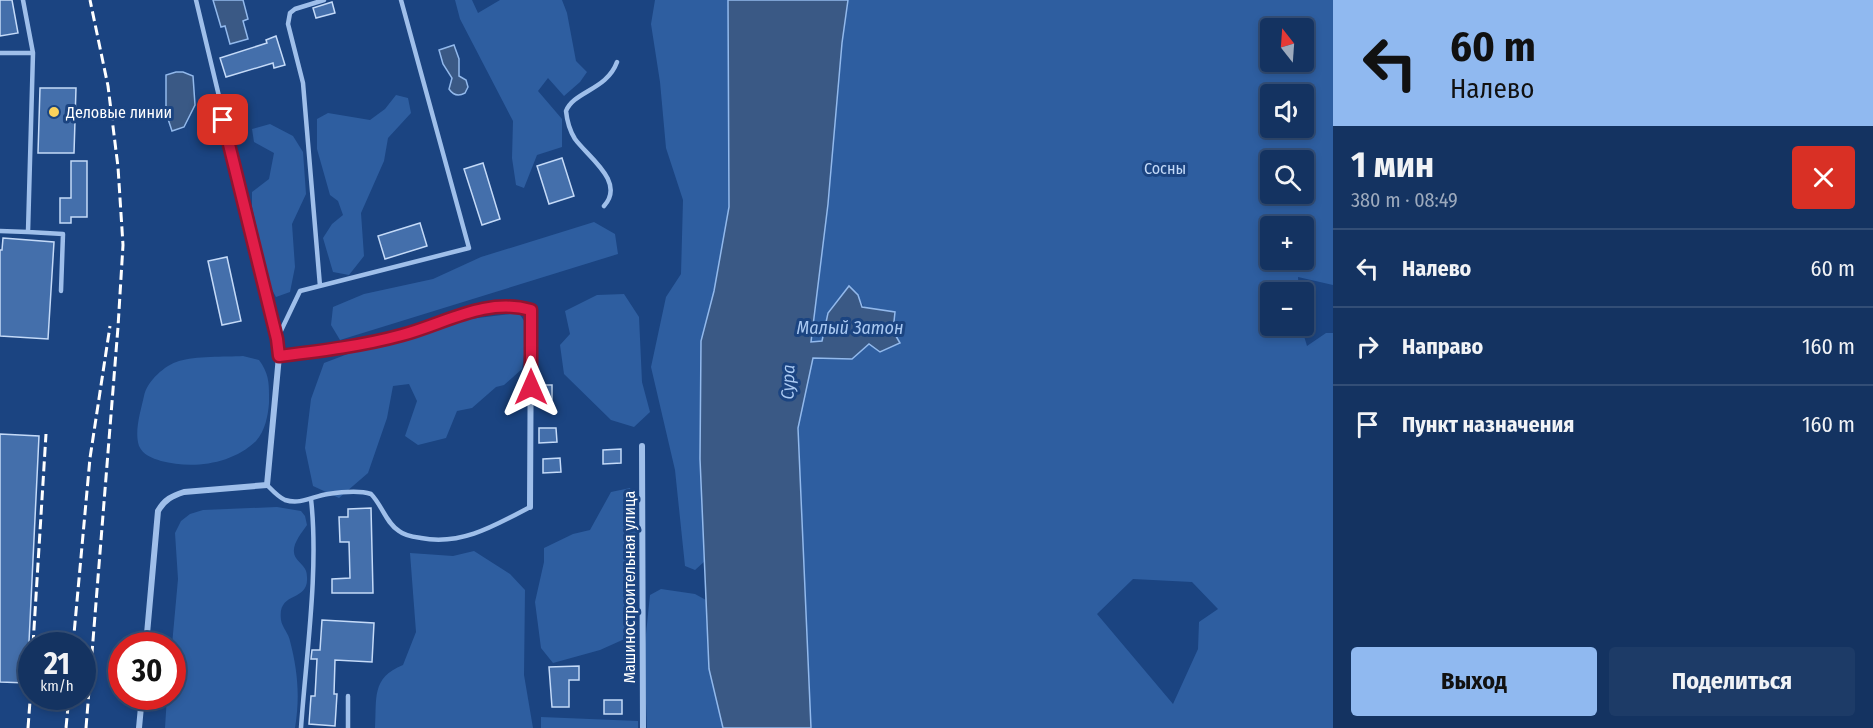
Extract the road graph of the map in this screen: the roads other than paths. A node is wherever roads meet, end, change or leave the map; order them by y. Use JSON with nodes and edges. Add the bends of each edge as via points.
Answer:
{"nodes":[{"id":1,"x":23,"y":0,"type":"edge"},
{"id":2,"x":196,"y":0,"type":"edge"},
{"id":3,"x":324,"y":0,"type":"edge"},
{"id":4,"x":401,"y":0,"type":"edge"},
{"id":5,"x":0,"y":53,"type":"edge"},
{"id":6,"x":33,"y":53,"type":"junction"},
{"id":7,"x":617,"y":62,"type":"dead end"},
{"id":8,"x":604,"y":206,"type":"dead end"},
{"id":9,"x":0,"y":231,"type":"edge"},
{"id":10,"x":28,"y":232,"type":"junction"},
{"id":11,"x":320,"y":286,"type":"junction"},
{"id":12,"x":61,"y":291,"type":"dead end"},
{"id":13,"x":277,"y":339,"type":"junction"},
{"id":14,"x":279,"y":356,"type":"junction"},
{"id":15,"x":642,"y":446,"type":"dead end"},
{"id":16,"x":267,"y":485,"type":"junction"},
{"id":17,"x":311,"y":499,"type":"junction"},
{"id":18,"x":530,"y":507,"type":"joint"},
{"id":19,"x":147,"y":632,"type":"edge"},
{"id":20,"x":348,"y":696,"type":"dead end"},
{"id":21,"x":141,"y":710,"type":"edge"},
{"id":22,"x":139,"y":728,"type":"edge"},
{"id":23,"x":301,"y":728,"type":"edge"},
{"id":24,"x":348,"y":728,"type":"edge"},
{"id":25,"x":644,"y":728,"type":"edge"}],
"edges":[{"from":1,"to":6,"type":"lane"},
{"from":2,"to":13,"type":"lane"},
{"from":3,"to":11,"type":"lane","via":[[295,9],[288,24],[303,83]]},
{"from":4,"to":11,"type":"lane","via":[[468,249]]},
{"from":5,"to":6,"type":"lane"},
{"from":6,"to":10,"type":"lane"},
{"from":7,"to":8,"type":"lane","via":[[614,72],[573,101],[566,111],[572,133],[610,185],[612,194]]},
{"from":9,"to":10,"type":"lane"},
{"from":10,"to":12,"type":"lane","via":[[63,234]]},
{"from":11,"to":13,"type":"lane","via":[[300,291]]},
{"from":13,"to":14,"type":"street"},
{"from":14,"to":16,"type":"street"},
{"from":14,"to":18,"type":"street","via":[[402,335],[472,310],[531,310]]},
{"from":15,"to":25,"type":"street","name":"Машиностроительная улица"},
{"from":16,"to":17,"type":"lane","via":[[284,500]]},
{"from":16,"to":19,"type":"street","via":[[184,492],[164,501],[158,511]]},
{"from":17,"to":18,"type":"lane","via":[[326,494],[371,494],[398,531],[436,541],[462,538]]},
{"from":17,"to":23,"type":"lane","via":[[312,582]]},
{"from":20,"to":24,"type":"lane"},
{"from":21,"to":22,"type":"street"}]}
